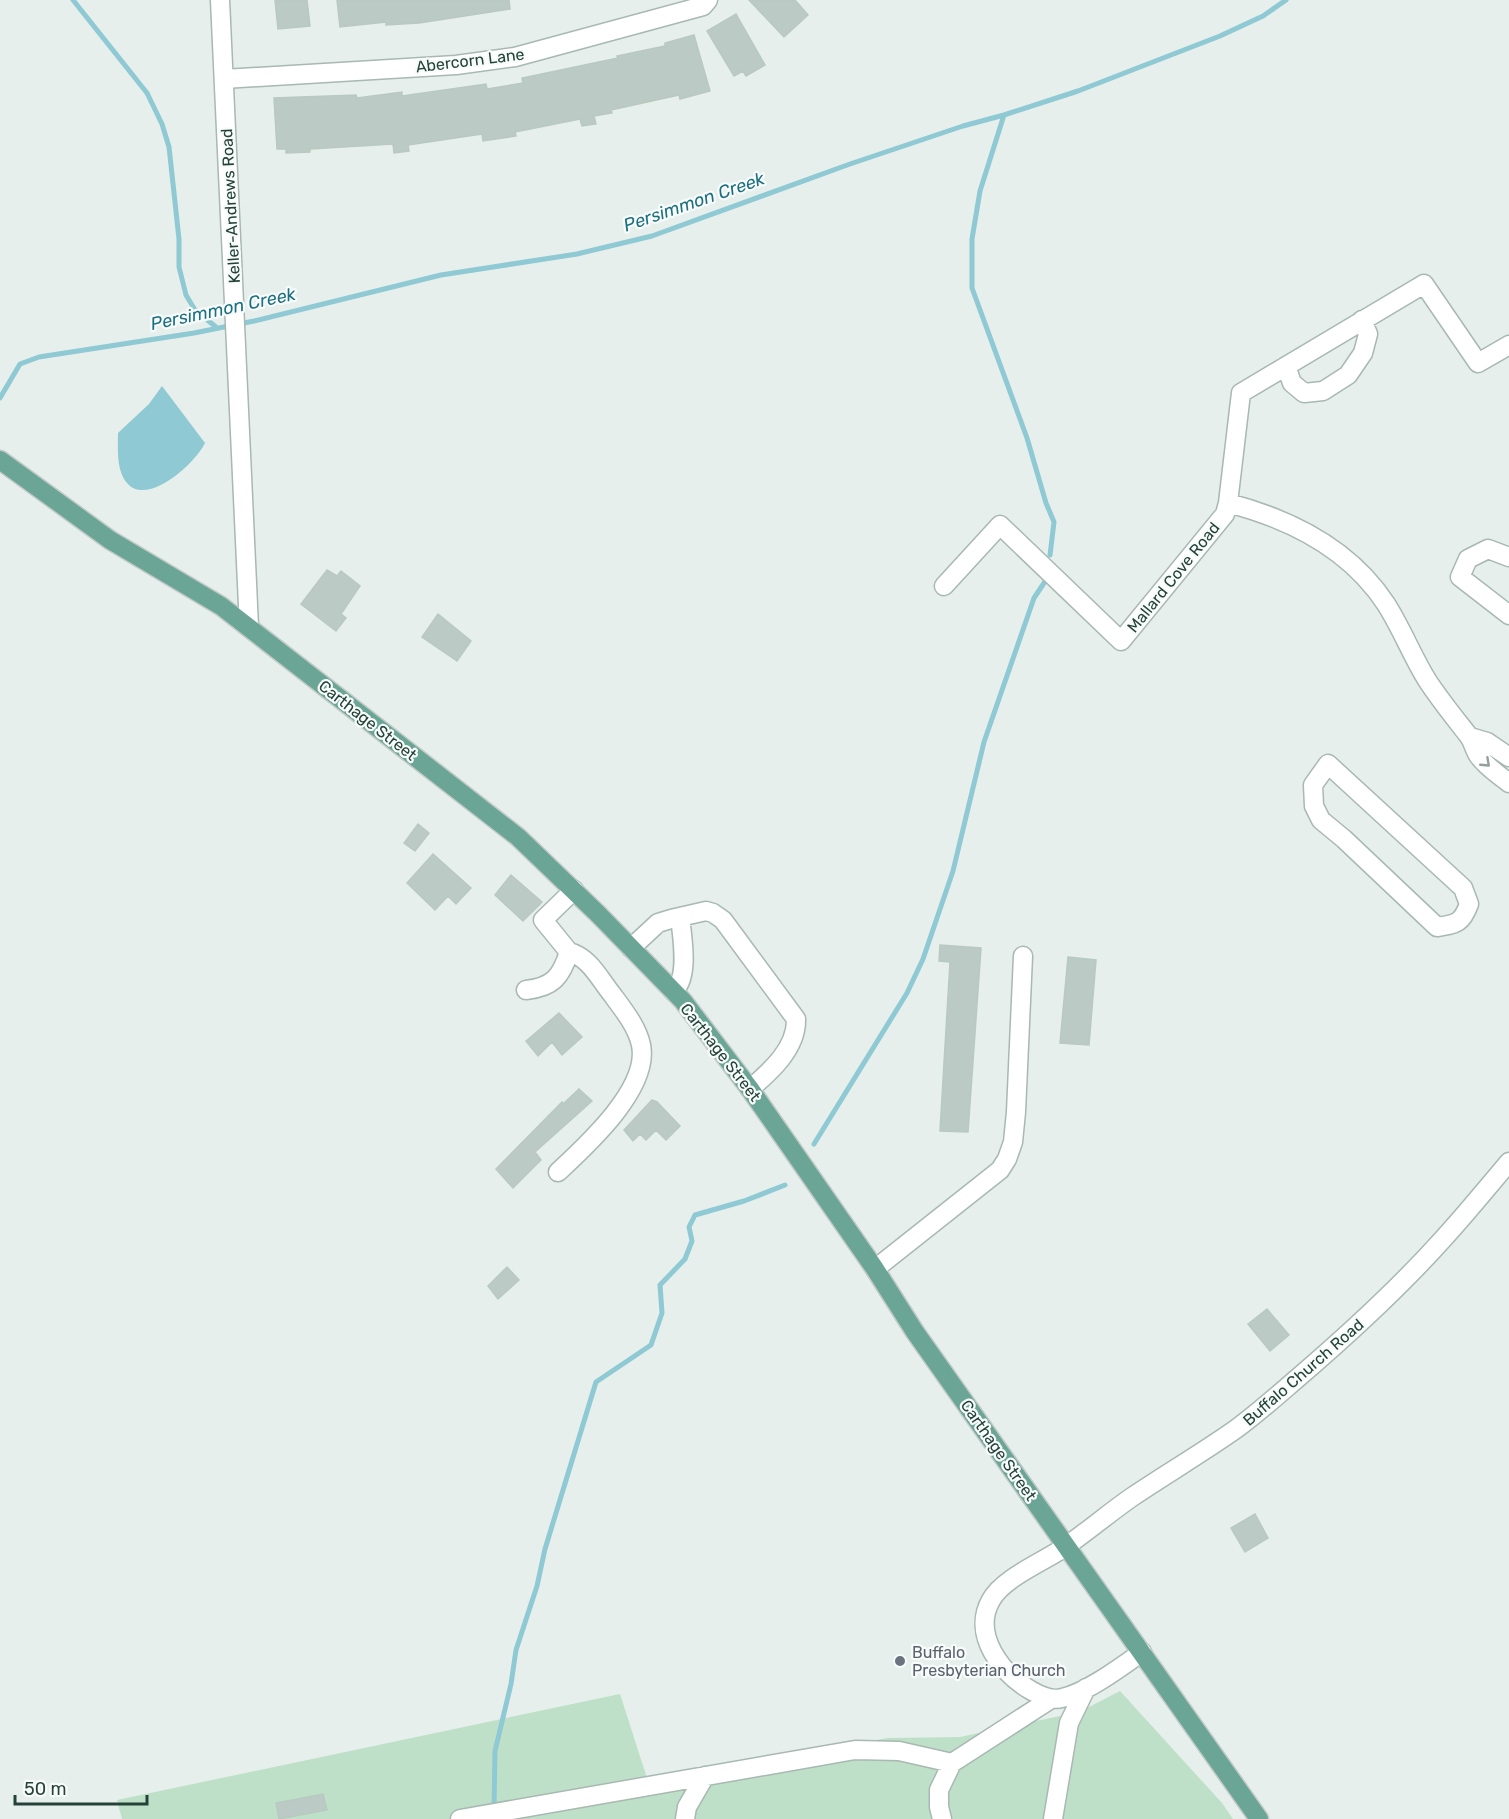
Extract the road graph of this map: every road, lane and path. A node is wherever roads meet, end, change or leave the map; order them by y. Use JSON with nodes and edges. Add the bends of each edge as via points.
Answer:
{"nodes":[{"id":1,"x":220,"y":0,"type":"edge"},
{"id":2,"x":708,"y":0,"type":"edge"},
{"id":3,"x":224,"y":79,"type":"junction"},
{"id":4,"x":1362,"y":320,"type":"junction"},
{"id":5,"x":1509,"y":345,"type":"edge"},
{"id":6,"x":1286,"y":366,"type":"junction"},
{"id":7,"x":0,"y":460,"type":"edge"},
{"id":8,"x":1228,"y":503,"type":"junction"},
{"id":9,"x":1509,"y":557,"type":"edge"},
{"id":10,"x":944,"y":586,"type":"dead end"},
{"id":11,"x":1509,"y":615,"type":"edge"},
{"id":12,"x":249,"y":627,"type":"junction"},
{"id":13,"x":1470,"y":737,"type":"junction"},
{"id":14,"x":1509,"y":757,"type":"edge"},
{"id":15,"x":1509,"y":783,"type":"edge"},
{"id":16,"x":1463,"y":888,"type":"joint"},
{"id":17,"x":574,"y":891,"type":"junction"},
{"id":18,"x":680,"y":917,"type":"junction"},
{"id":19,"x":631,"y":948,"type":"junction"},
{"id":20,"x":569,"y":952,"type":"junction"},
{"id":21,"x":1023,"y":956,"type":"dead end"},
{"id":22,"x":526,"y":990,"type":"dead end"},
{"id":23,"x":673,"y":991,"type":"junction"},
{"id":24,"x":750,"y":1089,"type":"junction"},
{"id":25,"x":1509,"y":1162,"type":"edge"},
{"id":26,"x":558,"y":1172,"type":"dead end"},
{"id":27,"x":875,"y":1269,"type":"junction"},
{"id":28,"x":1066,"y":1546,"type":"junction"},
{"id":29,"x":1142,"y":1652,"type":"junction"},
{"id":30,"x":1086,"y":1688,"type":"junction"},
{"id":31,"x":1051,"y":1699,"type":"junction"},
{"id":32,"x":952,"y":1763,"type":"junction"},
{"id":33,"x":705,"y":1776,"type":"junction"},
{"id":34,"x":555,"y":1810,"type":"edge"},
{"id":35,"x":460,"y":1819,"type":"edge"},
{"id":36,"x":685,"y":1819,"type":"edge"},
{"id":37,"x":942,"y":1819,"type":"edge"},
{"id":38,"x":1053,"y":1819,"type":"edge"},
{"id":39,"x":1259,"y":1819,"type":"edge"}],
"edges":[{"from":1,"to":3,"type":"street","name":"Keller-Andrews Road"},
{"from":2,"to":3,"type":"street","name":"Abercorn Lane","via":[[702,6],[515,57],[456,65]]},
{"from":3,"to":12,"type":"street","name":"Keller-Andrews Road"},
{"from":4,"to":5,"type":"street","name":"Mallard Cove Road","via":[[1424,284],[1478,363]]},
{"from":4,"to":6,"type":"street","name":"Mallard Cove Road"},
{"from":4,"to":6,"type":"street","via":[[1368,334],[1363,353],[1348,375],[1323,391],[1304,393],[1292,383]]},
{"from":6,"to":8,"type":"street","name":"Mallard Cove Road","via":[[1241,393]]},
{"from":7,"to":12,"type":"main road","name":"Carthage Street","via":[[111,540]]},
{"from":8,"to":10,"type":"street","name":"Mallard Cove Road","via":[[1225,514],[1121,641],[1000,525]]},
{"from":8,"to":13,"type":"street","via":[[1295,527],[1342,555],[1385,603],[1430,684]]},
{"from":9,"to":11,"type":"street","via":[[1488,549],[1468,559],[1460,577]]},
{"from":12,"to":17,"type":"main road","name":"Carthage Street","via":[[518,837]]},
{"from":13,"to":14,"type":"street","via":[[1487,742]]},
{"from":13,"to":15,"type":"street","one_way":true,"via":[[1479,756]]},
{"from":16,"to":16,"type":"street","via":[[1336,772],[1328,764],[1313,785],[1314,806],[1321,820],[1437,927],[1464,918],[1469,903]]},
{"from":17,"to":19,"type":"main road","name":"Carthage Street"},
{"from":17,"to":20,"type":"street","via":[[543,920]]},
{"from":18,"to":19,"type":"street","via":[[658,923]]},
{"from":18,"to":23,"type":"street","via":[[682,979]]},
{"from":18,"to":24,"type":"street","via":[[706,910],[723,920],[796,1018],[792,1040],[778,1062]]},
{"from":19,"to":23,"type":"main road","name":"Carthage Street"},
{"from":20,"to":22,"type":"street","via":[[562,972],[542,988]]},
{"from":20,"to":26,"type":"street","via":[[579,954],[617,1001],[641,1044],[642,1060],[621,1105]]},
{"from":21,"to":27,"type":"street","via":[[1016,1112],[1007,1159],[1000,1170]]},
{"from":23,"to":24,"type":"main road","name":"Carthage Street"},
{"from":24,"to":27,"type":"main road","name":"Carthage Street"},
{"from":25,"to":28,"type":"street","name":"Buffalo Church Road","via":[[1443,1240],[1322,1357],[1237,1429]]},
{"from":27,"to":28,"type":"main road","name":"Carthage Street"},
{"from":28,"to":29,"type":"main road","name":"Carthage Street"},
{"from":28,"to":31,"type":"street","via":[[1002,1585],[984,1616],[985,1633],[1003,1667],[1022,1685]]},
{"from":29,"to":30,"type":"street"},
{"from":29,"to":39,"type":"main road","name":"Carthage Street"},
{"from":30,"to":31,"type":"street"},
{"from":30,"to":38,"type":"street","via":[[1069,1723]]},
{"from":31,"to":32,"type":"street"},
{"from":32,"to":33,"type":"street","via":[[899,1751],[855,1750]]},
{"from":32,"to":37,"type":"street","via":[[939,1790]]},
{"from":33,"to":34,"type":"street"},
{"from":33,"to":36,"type":"street","via":[[687,1807]]},
{"from":34,"to":35,"type":"street"}]}
